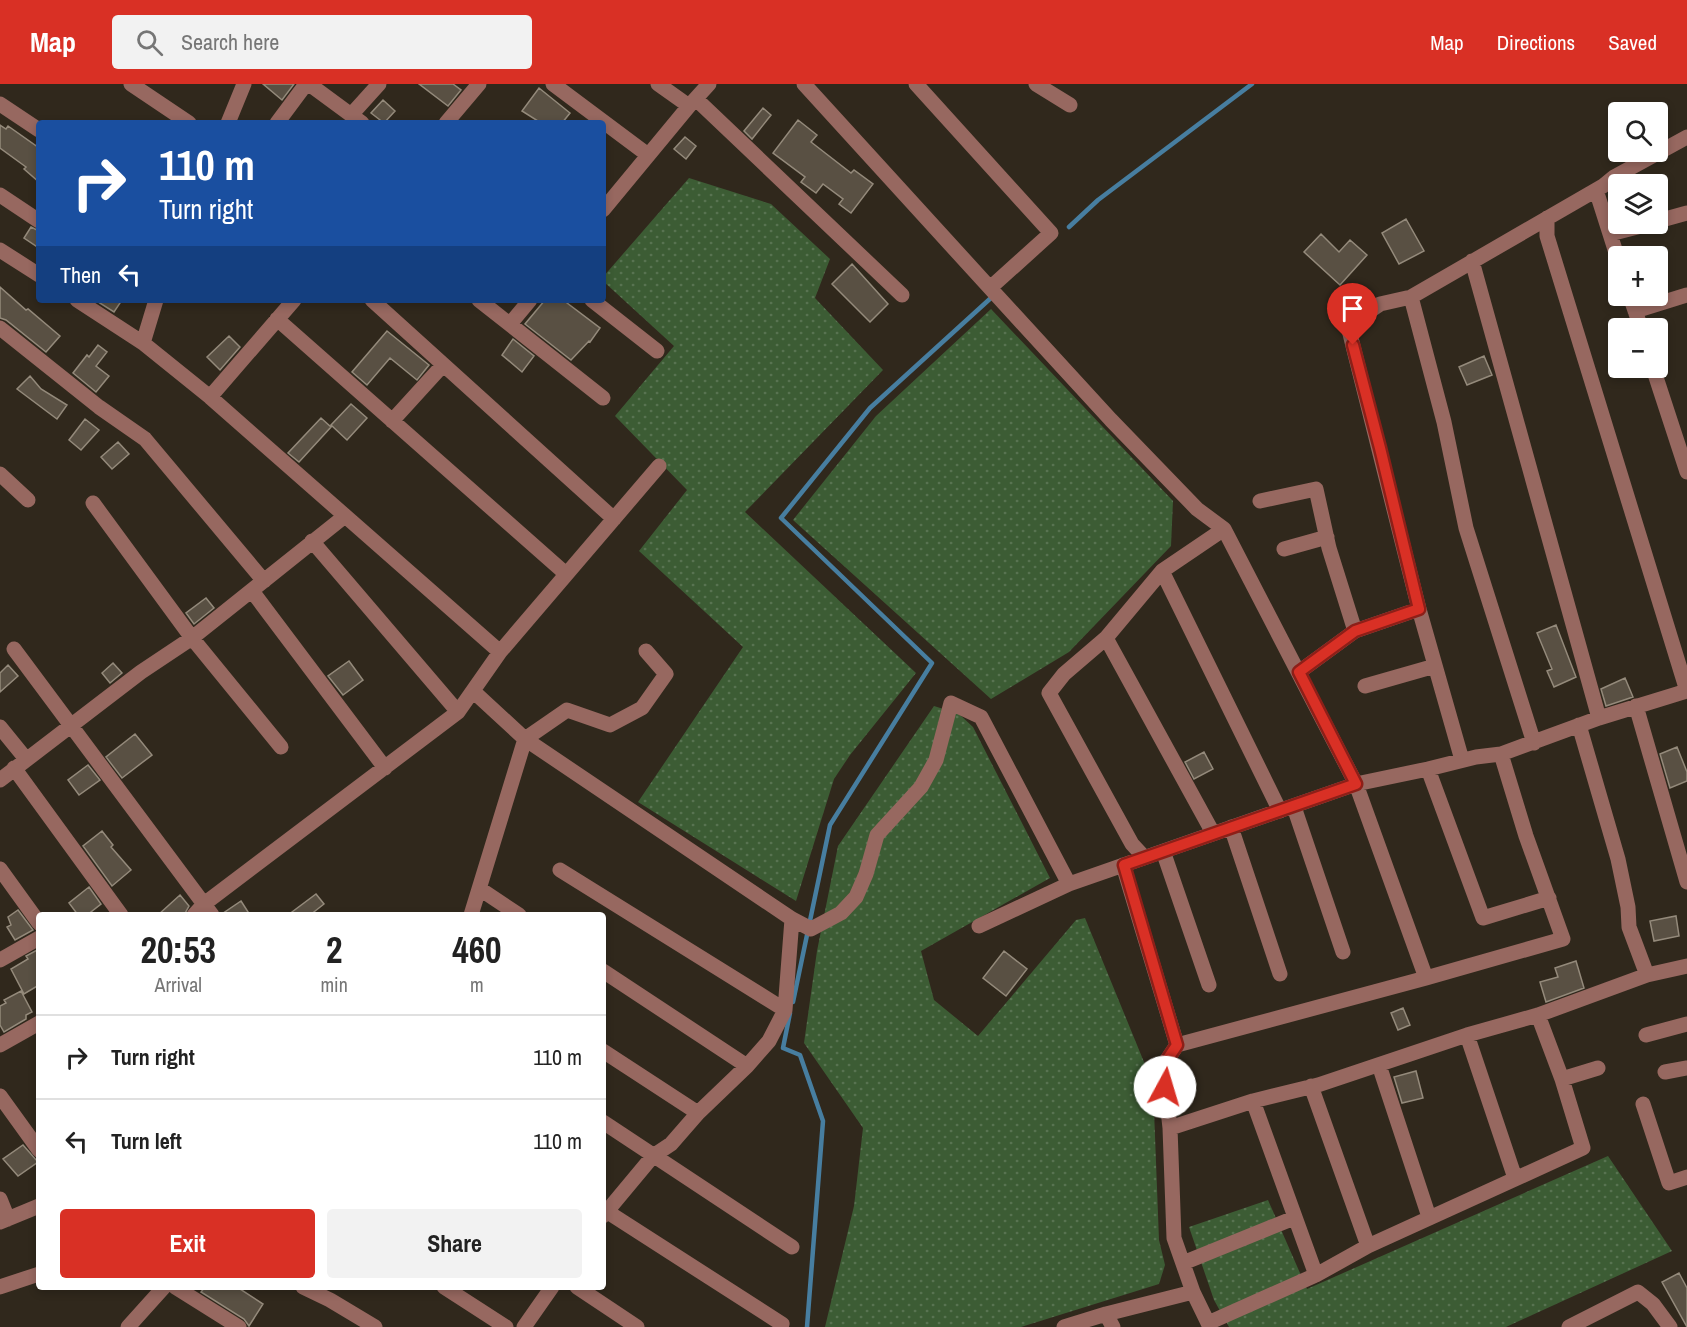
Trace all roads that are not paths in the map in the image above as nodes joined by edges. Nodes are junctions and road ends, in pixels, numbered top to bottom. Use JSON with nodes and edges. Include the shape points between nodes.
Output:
{"nodes":[{"id":1,"x":131,"y":84,"type":"edge"},
{"id":2,"x":244,"y":84,"type":"edge"},
{"id":3,"x":307,"y":84,"type":"edge"},
{"id":4,"x":379,"y":84,"type":"edge"},
{"id":5,"x":479,"y":84,"type":"edge"},
{"id":6,"x":553,"y":84,"type":"edge"},
{"id":7,"x":709,"y":84,"type":"edge"},
{"id":8,"x":804,"y":84,"type":"edge"},
{"id":9,"x":916,"y":84,"type":"edge"},
{"id":10,"x":1036,"y":84,"type":"edge"},
{"id":11,"x":662,"y":85,"type":"edge"},
{"id":12,"x":692,"y":102,"type":"junction"},
{"id":13,"x":0,"y":104,"type":"edge"},
{"id":14,"x":1070,"y":105,"type":"dead end"},
{"id":15,"x":357,"y":119,"type":"edge"},
{"id":16,"x":185,"y":120,"type":"edge"},
{"id":17,"x":229,"y":120,"type":"edge"},
{"id":18,"x":279,"y":120,"type":"edge"},
{"id":19,"x":449,"y":120,"type":"edge"},
{"id":20,"x":601,"y":120,"type":"edge"},
{"id":21,"x":606,"y":124,"type":"edge"},
{"id":22,"x":36,"y":128,"type":"edge"},
{"id":23,"x":1687,"y":137,"type":"edge"},
{"id":24,"x":648,"y":155,"type":"junction"},
{"id":25,"x":1596,"y":190,"type":"junction"},
{"id":26,"x":0,"y":195,"type":"edge"},
{"id":27,"x":606,"y":206,"type":"edge"},
{"id":28,"x":1687,"y":213,"type":"edge"},
{"id":29,"x":1547,"y":218,"type":"junction"},
{"id":30,"x":1668,"y":218,"type":"edge"},
{"id":31,"x":36,"y":219,"type":"edge"},
{"id":32,"x":1608,"y":228,"type":"edge"},
{"id":33,"x":1610,"y":234,"type":"edge"},
{"id":34,"x":1614,"y":246,"type":"edge"},
{"id":35,"x":0,"y":250,"type":"edge"},
{"id":36,"x":1472,"y":261,"type":"junction"},
{"id":37,"x":36,"y":273,"type":"edge"},
{"id":38,"x":990,"y":288,"type":"junction"},
{"id":39,"x":902,"y":295,"type":"dead end"},
{"id":40,"x":1687,"y":295,"type":"edge"},
{"id":41,"x":1411,"y":297,"type":"junction"},
{"id":42,"x":82,"y":303,"type":"edge"},
{"id":43,"x":155,"y":303,"type":"edge"},
{"id":44,"x":291,"y":303,"type":"edge"},
{"id":45,"x":375,"y":303,"type":"edge"},
{"id":46,"x":483,"y":303,"type":"edge"},
{"id":47,"x":528,"y":303,"type":"edge"},
{"id":48,"x":596,"y":303,"type":"edge"},
{"id":49,"x":1633,"y":306,"type":"edge"},
{"id":50,"x":1635,"y":311,"type":"junction"},
{"id":51,"x":1637,"y":318,"type":"edge"},
{"id":52,"x":277,"y":319,"type":"junction"},
{"id":53,"x":510,"y":324,"type":"junction"},
{"id":54,"x":0,"y":328,"type":"edge"},
{"id":55,"x":143,"y":343,"type":"junction"},
{"id":56,"x":657,"y":351,"type":"dead end"},
{"id":57,"x":443,"y":365,"type":"junction"},
{"id":58,"x":1656,"y":378,"type":"edge"},
{"id":59,"x":210,"y":398,"type":"junction"},
{"id":60,"x":603,"y":398,"type":"dead end"},
{"id":61,"x":392,"y":421,"type":"junction"},
{"id":62,"x":659,"y":466,"type":"dead end"},
{"id":63,"x":1687,"y":472,"type":"edge"},
{"id":64,"x":0,"y":474,"type":"edge"},
{"id":65,"x":28,"y":500,"type":"dead end"},
{"id":66,"x":1260,"y":501,"type":"dead end"},
{"id":67,"x":93,"y":503,"type":"dead end"},
{"id":68,"x":345,"y":516,"type":"junction"},
{"id":69,"x":614,"y":519,"type":"junction"},
{"id":70,"x":1224,"y":529,"type":"junction"},
{"id":71,"x":1327,"y":537,"type":"junction"},
{"id":72,"x":312,"y":541,"type":"junction"},
{"id":73,"x":1284,"y":549,"type":"dead end"},
{"id":74,"x":1162,"y":571,"type":"junction"},
{"id":75,"x":566,"y":574,"type":"junction"},
{"id":76,"x":258,"y":586,"type":"junction"},
{"id":77,"x":1419,"y":609,"type":"junction"},
{"id":78,"x":1355,"y":631,"type":"junction"},
{"id":79,"x":192,"y":638,"type":"junction"},
{"id":80,"x":1106,"y":638,"type":"junction"},
{"id":81,"x":14,"y":649,"type":"dead end"},
{"id":82,"x":646,"y":651,"type":"dead end"},
{"id":83,"x":500,"y":652,"type":"junction"},
{"id":84,"x":1434,"y":666,"type":"junction"},
{"id":85,"x":1299,"y":672,"type":"junction"},
{"id":86,"x":1365,"y":686,"type":"dead end"},
{"id":87,"x":473,"y":691,"type":"junction"},
{"id":88,"x":1687,"y":691,"type":"edge"},
{"id":89,"x":1636,"y":706,"type":"junction"},
{"id":90,"x":458,"y":712,"type":"junction"},
{"id":91,"x":1599,"y":718,"type":"junction"},
{"id":92,"x":71,"y":725,"type":"junction"},
{"id":93,"x":1579,"y":725,"type":"junction"},
{"id":94,"x":0,"y":727,"type":"edge"},
{"id":95,"x":525,"y":739,"type":"junction"},
{"id":96,"x":1534,"y":743,"type":"junction"},
{"id":97,"x":281,"y":747,"type":"dead end"},
{"id":98,"x":1501,"y":754,"type":"junction"},
{"id":99,"x":1462,"y":760,"type":"junction"},
{"id":100,"x":20,"y":764,"type":"junction"},
{"id":101,"x":385,"y":768,"type":"junction"},
{"id":102,"x":1428,"y":770,"type":"junction"},
{"id":103,"x":0,"y":780,"type":"edge"},
{"id":104,"x":1356,"y":784,"type":"junction"},
{"id":105,"x":1287,"y":809,"type":"junction"},
{"id":106,"x":1231,"y":827,"type":"junction"},
{"id":107,"x":1213,"y":833,"type":"junction"},
{"id":108,"x":1163,"y":851,"type":"junction"},
{"id":109,"x":1144,"y":857,"type":"junction"},
{"id":110,"x":1124,"y":865,"type":"junction"},
{"id":111,"x":561,"y":870,"type":"dead end"},
{"id":112,"x":2,"y":874,"type":"edge"},
{"id":113,"x":1687,"y":882,"type":"edge"},
{"id":114,"x":1069,"y":884,"type":"junction"},
{"id":115,"x":480,"y":889,"type":"junction"},
{"id":116,"x":1549,"y":898,"type":"junction"},
{"id":117,"x":204,"y":911,"type":"edge"},
{"id":118,"x":119,"y":912,"type":"edge"},
{"id":119,"x":472,"y":912,"type":"edge"},
{"id":120,"x":514,"y":912,"type":"edge"},
{"id":121,"x":36,"y":919,"type":"edge"},
{"id":122,"x":802,"y":924,"type":"junction"},
{"id":123,"x":979,"y":926,"type":"dead end"},
{"id":124,"x":36,"y":940,"type":"edge"},
{"id":125,"x":1344,"y":952,"type":"dead end"},
{"id":126,"x":0,"y":960,"type":"edge"},
{"id":127,"x":1687,"y":966,"type":"edge"},
{"id":128,"x":606,"y":972,"type":"edge"},
{"id":129,"x":1280,"y":974,"type":"dead end"},
{"id":130,"x":1647,"y":975,"type":"junction"},
{"id":131,"x":1426,"y":978,"type":"junction"},
{"id":132,"x":1209,"y":985,"type":"dead end"},
{"id":133,"x":785,"y":1010,"type":"junction"},
{"id":134,"x":1538,"y":1015,"type":"junction"},
{"id":135,"x":1687,"y":1024,"type":"edge"},
{"id":136,"x":36,"y":1026,"type":"edge"},
{"id":137,"x":1467,"y":1035,"type":"junction"},
{"id":138,"x":1646,"y":1035,"type":"dead end"},
{"id":139,"x":0,"y":1045,"type":"edge"},
{"id":140,"x":1177,"y":1045,"type":"junction"},
{"id":141,"x":606,"y":1053,"type":"edge"},
{"id":142,"x":1379,"y":1065,"type":"junction"},
{"id":143,"x":747,"y":1066,"type":"junction"},
{"id":144,"x":1598,"y":1068,"type":"dead end"},
{"id":145,"x":1687,"y":1068,"type":"edge"},
{"id":146,"x":1665,"y":1072,"type":"dead end"},
{"id":147,"x":1562,"y":1079,"type":"junction"},
{"id":148,"x":1311,"y":1086,"type":"junction"},
{"id":149,"x":0,"y":1096,"type":"edge"},
{"id":150,"x":1253,"y":1101,"type":"junction"},
{"id":151,"x":1642,"y":1104,"type":"dead end"},
{"id":152,"x":698,"y":1113,"type":"junction"},
{"id":153,"x":606,"y":1124,"type":"edge"},
{"id":154,"x":1170,"y":1128,"type":"junction"},
{"id":155,"x":36,"y":1146,"type":"edge"},
{"id":156,"x":653,"y":1156,"type":"junction"},
{"id":157,"x":1687,"y":1177,"type":"edge"},
{"id":158,"x":1515,"y":1179,"type":"junction"},
{"id":159,"x":0,"y":1199,"type":"edge"},
{"id":160,"x":36,"y":1207,"type":"edge"},
{"id":161,"x":606,"y":1211,"type":"edge"},
{"id":162,"x":606,"y":1214,"type":"edge"},
{"id":163,"x":1429,"y":1217,"type":"junction"},
{"id":164,"x":1294,"y":1218,"type":"junction"},
{"id":165,"x":4,"y":1221,"type":"edge"},
{"id":166,"x":1368,"y":1246,"type":"junction"},
{"id":167,"x":792,"y":1247,"type":"dead end"},
{"id":168,"x":1183,"y":1263,"type":"junction"},
{"id":169,"x":36,"y":1275,"type":"edge"},
{"id":170,"x":1316,"y":1275,"type":"junction"},
{"id":171,"x":0,"y":1287,"type":"edge"},
{"id":172,"x":161,"y":1290,"type":"edge"},
{"id":173,"x":185,"y":1290,"type":"edge"},
{"id":174,"x":309,"y":1290,"type":"edge"},
{"id":175,"x":449,"y":1290,"type":"edge"},
{"id":176,"x":550,"y":1290,"type":"edge"},
{"id":177,"x":582,"y":1290,"type":"edge"},
{"id":178,"x":1193,"y":1292,"type":"junction"},
{"id":179,"x":1110,"y":1320,"type":"edge"},
{"id":180,"x":1209,"y":1325,"type":"edge"},
{"id":181,"x":128,"y":1327,"type":"edge"},
{"id":182,"x":238,"y":1327,"type":"edge"},
{"id":183,"x":375,"y":1327,"type":"edge"},
{"id":184,"x":506,"y":1327,"type":"edge"},
{"id":185,"x":524,"y":1327,"type":"edge"},
{"id":186,"x":637,"y":1327,"type":"edge"},
{"id":187,"x":781,"y":1327,"type":"edge"},
{"id":188,"x":1064,"y":1327,"type":"edge"},
{"id":189,"x":1569,"y":1327,"type":"edge"},
{"id":190,"x":1670,"y":1327,"type":"edge"}],
"edges":[{"from":1,"to":16,"type":"street"},
{"from":2,"to":17,"type":"street"},
{"from":3,"to":15,"type":"street"},
{"from":3,"to":18,"type":"street"},
{"from":4,"to":15,"type":"street"},
{"from":5,"to":19,"type":"street"},
{"from":6,"to":20,"type":"street"},
{"from":7,"to":12,"type":"street"},
{"from":8,"to":38,"type":"street"},
{"from":9,"to":38,"type":"street","via":[[1051,233]]},
{"from":10,"to":14,"type":"street"},
{"from":11,"to":12,"type":"street"},
{"from":12,"to":24,"type":"street"},
{"from":12,"to":39,"type":"street"},
{"from":13,"to":22,"type":"street"},
{"from":21,"to":24,"type":"street"},
{"from":23,"to":25,"type":"street"},
{"from":24,"to":27,"type":"street"},
{"from":25,"to":29,"type":"street"},
{"from":25,"to":32,"type":"street"},
{"from":26,"to":31,"type":"street"},
{"from":28,"to":30,"type":"street"},
{"from":29,"to":36,"type":"street"},
{"from":29,"to":88,"type":"street","via":[[1547,236]]},
{"from":33,"to":34,"type":"street"},
{"from":35,"to":37,"type":"street"},
{"from":36,"to":41,"type":"street"},
{"from":36,"to":91,"type":"street"},
{"from":38,"to":70,"type":"street","via":[[1197,509]]},
{"from":40,"to":50,"type":"street"},
{"from":41,"to":77,"type":"street","via":[[1380,304],[1348,326]]},
{"from":41,"to":96,"type":"street","via":[[1444,422],[1466,528]]},
{"from":42,"to":55,"type":"street"},
{"from":43,"to":55,"type":"street"},
{"from":44,"to":52,"type":"street"},
{"from":45,"to":57,"type":"street"},
{"from":46,"to":53,"type":"street"},
{"from":47,"to":53,"type":"street"},
{"from":48,"to":56,"type":"street"},
{"from":49,"to":50,"type":"street"},
{"from":50,"to":51,"type":"street"},
{"from":52,"to":59,"type":"street"},
{"from":52,"to":61,"type":"street"},
{"from":53,"to":60,"type":"street"},
{"from":54,"to":76,"type":"street","via":[[145,439]]},
{"from":55,"to":59,"type":"street"},
{"from":57,"to":61,"type":"street"},
{"from":57,"to":69,"type":"street"},
{"from":58,"to":63,"type":"street"},
{"from":59,"to":68,"type":"street"},
{"from":61,"to":75,"type":"street"},
{"from":62,"to":69,"type":"street"},
{"from":64,"to":65,"type":"street"},
{"from":66,"to":71,"type":"street","via":[[1316,489]]},
{"from":67,"to":79,"type":"street"},
{"from":68,"to":72,"type":"street"},
{"from":68,"to":83,"type":"street"},
{"from":69,"to":75,"type":"street"},
{"from":70,"to":74,"type":"street"},
{"from":70,"to":85,"type":"street"},
{"from":71,"to":73,"type":"street"},
{"from":71,"to":78,"type":"street"},
{"from":72,"to":76,"type":"street"},
{"from":72,"to":90,"type":"street"},
{"from":74,"to":80,"type":"street"},
{"from":74,"to":105,"type":"street"},
{"from":75,"to":83,"type":"street"},
{"from":76,"to":79,"type":"street"},
{"from":76,"to":101,"type":"street"},
{"from":77,"to":78,"type":"street"},
{"from":77,"to":84,"type":"street"},
{"from":78,"to":85,"type":"street"},
{"from":79,"to":92,"type":"street"},
{"from":79,"to":97,"type":"street"},
{"from":80,"to":107,"type":"street"},
{"from":80,"to":109,"type":"street","via":[[1064,674],[1049,693],[1132,844]]},
{"from":81,"to":92,"type":"street"},
{"from":82,"to":95,"type":"street","via":[[666,674],[642,708],[610,725],[567,710]]},
{"from":83,"to":87,"type":"street"},
{"from":84,"to":86,"type":"street"},
{"from":84,"to":99,"type":"street"},
{"from":85,"to":104,"type":"street"},
{"from":87,"to":90,"type":"street"},
{"from":87,"to":95,"type":"street"},
{"from":88,"to":89,"type":"street"},
{"from":89,"to":91,"type":"street"},
{"from":89,"to":113,"type":"street"},
{"from":90,"to":101,"type":"street"},
{"from":91,"to":93,"type":"street"},
{"from":92,"to":100,"type":"street"},
{"from":92,"to":117,"type":"street"},
{"from":93,"to":96,"type":"street"},
{"from":93,"to":130,"type":"street","via":[[1618,859],[1629,927]]},
{"from":94,"to":100,"type":"street"},
{"from":95,"to":115,"type":"street"},
{"from":95,"to":122,"type":"street"},
{"from":96,"to":98,"type":"street"},
{"from":98,"to":99,"type":"street"},
{"from":98,"to":116,"type":"street"},
{"from":99,"to":102,"type":"street"},
{"from":100,"to":103,"type":"street"},
{"from":100,"to":118,"type":"street"},
{"from":101,"to":117,"type":"street"},
{"from":102,"to":104,"type":"street"},
{"from":102,"to":116,"type":"street","via":[[1483,918]]},
{"from":104,"to":105,"type":"street"},
{"from":104,"to":131,"type":"street"},
{"from":105,"to":106,"type":"street"},
{"from":105,"to":125,"type":"street"},
{"from":106,"to":107,"type":"street"},
{"from":106,"to":129,"type":"street"},
{"from":107,"to":108,"type":"street"},
{"from":108,"to":109,"type":"street"},
{"from":108,"to":132,"type":"street"},
{"from":109,"to":110,"type":"street"},
{"from":110,"to":114,"type":"street"},
{"from":110,"to":140,"type":"street"},
{"from":111,"to":133,"type":"street"},
{"from":112,"to":121,"type":"street"},
{"from":114,"to":122,"type":"street","via":[[981,717],[951,702],[936,760],[921,787],[877,835],[856,897],[841,913]]},
{"from":114,"to":123,"type":"street"},
{"from":115,"to":119,"type":"street"},
{"from":115,"to":120,"type":"street"},
{"from":116,"to":131,"type":"street","via":[[1563,939]]},
{"from":122,"to":133,"type":"street"},
{"from":124,"to":126,"type":"street"},
{"from":127,"to":130,"type":"street"},
{"from":128,"to":143,"type":"street"},
{"from":130,"to":134,"type":"street"},
{"from":131,"to":140,"type":"street"},
{"from":133,"to":143,"type":"street","via":[[769,1041]]},
{"from":134,"to":137,"type":"street"},
{"from":134,"to":147,"type":"street"},
{"from":135,"to":138,"type":"street"},
{"from":136,"to":139,"type":"street"},
{"from":137,"to":142,"type":"street"},
{"from":137,"to":158,"type":"street"},
{"from":140,"to":154,"type":"street","via":[[1163,1066]]},
{"from":141,"to":152,"type":"street"},
{"from":142,"to":148,"type":"street"},
{"from":142,"to":163,"type":"street"},
{"from":143,"to":152,"type":"street"},
{"from":144,"to":147,"type":"street"},
{"from":145,"to":146,"type":"street"},
{"from":147,"to":158,"type":"street","via":[[1583,1148]]},
{"from":148,"to":150,"type":"street"},
{"from":148,"to":166,"type":"street"},
{"from":149,"to":155,"type":"street"},
{"from":150,"to":154,"type":"street"},
{"from":150,"to":164,"type":"street"},
{"from":151,"to":157,"type":"street","via":[[1669,1183]]},
{"from":152,"to":156,"type":"street","via":[[671,1144]]},
{"from":153,"to":156,"type":"street"},
{"from":154,"to":168,"type":"street","via":[[1174,1238]]},
{"from":156,"to":161,"type":"street"},
{"from":156,"to":167,"type":"street"},
{"from":158,"to":163,"type":"street"},
{"from":159,"to":165,"type":"street"},
{"from":160,"to":165,"type":"street"},
{"from":162,"to":187,"type":"street","via":[[782,1324]]},
{"from":163,"to":166,"type":"street"},
{"from":164,"to":168,"type":"street"},
{"from":164,"to":170,"type":"street"},
{"from":166,"to":170,"type":"street"},
{"from":168,"to":178,"type":"street"},
{"from":169,"to":171,"type":"street"},
{"from":170,"to":180,"type":"street"},
{"from":172,"to":181,"type":"street"},
{"from":173,"to":182,"type":"street"},
{"from":174,"to":183,"type":"street"},
{"from":175,"to":184,"type":"street"},
{"from":176,"to":185,"type":"street"},
{"from":177,"to":186,"type":"street"},
{"from":178,"to":179,"type":"street"},
{"from":178,"to":180,"type":"street"},
{"from":179,"to":188,"type":"street"},
{"from":189,"to":190,"type":"street","via":[[1638,1292]]}]}
